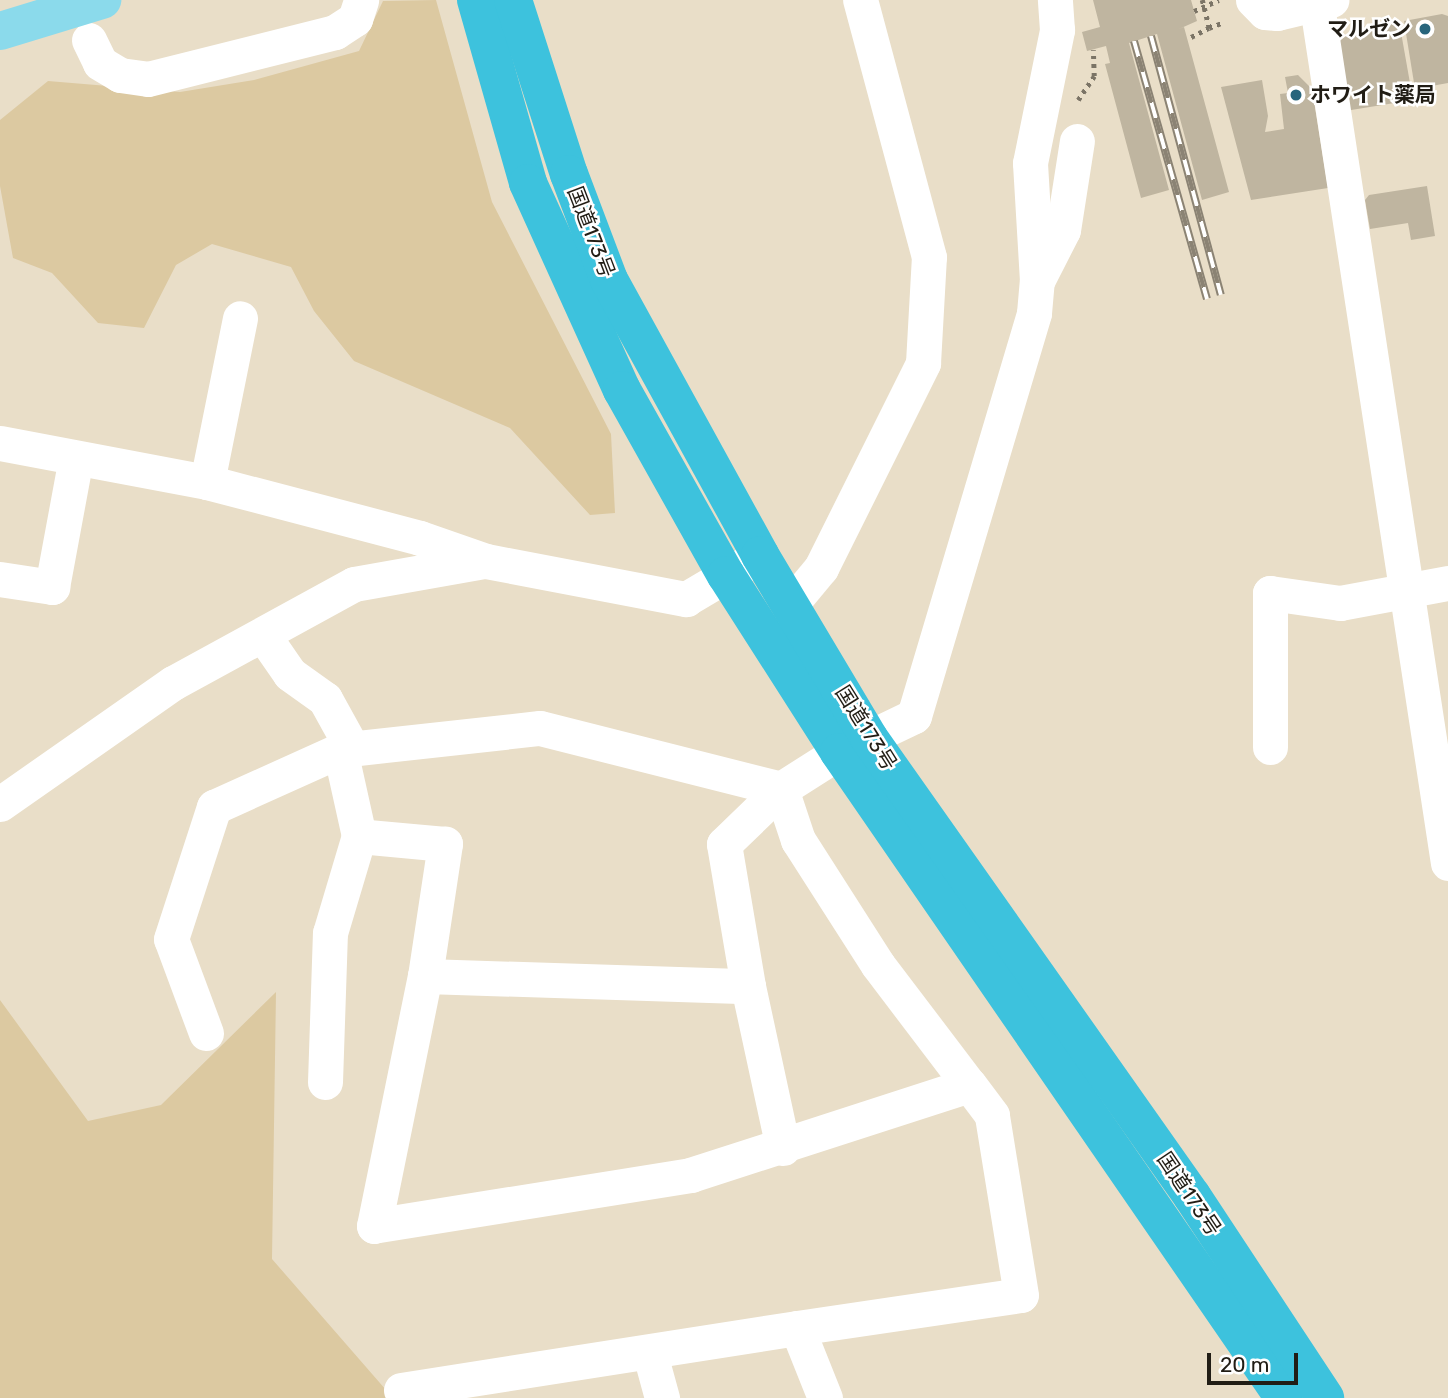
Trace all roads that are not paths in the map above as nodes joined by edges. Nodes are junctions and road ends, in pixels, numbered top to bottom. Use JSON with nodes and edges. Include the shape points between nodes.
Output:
{"nodes":[{"id":1,"x":102,"y":0,"type":"edge"},
{"id":2,"x":360,"y":0,"type":"edge"},
{"id":3,"x":477,"y":0,"type":"edge"},
{"id":4,"x":513,"y":0,"type":"edge"},
{"id":5,"x":860,"y":0,"type":"edge"},
{"id":6,"x":1055,"y":0,"type":"edge"},
{"id":7,"x":1253,"y":0,"type":"edge"},
{"id":8,"x":1313,"y":4,"type":"edge"},
{"id":9,"x":0,"y":32,"type":"edge"},
{"id":10,"x":89,"y":40,"type":"dead end"},
{"id":11,"x":1077,"y":141,"type":"dead end"},
{"id":12,"x":1037,"y":281,"type":"junction"},
{"id":13,"x":240,"y":318,"type":"dead end"},
{"id":14,"x":0,"y":443,"type":"edge"},
{"id":15,"x":76,"y":458,"type":"junction"},
{"id":16,"x":207,"y":482,"type":"junction"},
{"id":17,"x":760,"y":555,"type":"junction"},
{"id":18,"x":486,"y":561,"type":"junction"},
{"id":19,"x":726,"y":575,"type":"junction"},
{"id":20,"x":0,"y":579,"type":"edge"},
{"id":21,"x":1448,"y":583,"type":"edge"},
{"id":22,"x":1405,"y":590,"type":"junction"},
{"id":23,"x":791,"y":604,"type":"junction"},
{"id":24,"x":263,"y":635,"type":"junction"},
{"id":25,"x":854,"y":745,"type":"junction"},
{"id":26,"x":1270,"y":747,"type":"dead end"},
{"id":27,"x":346,"y":749,"type":"junction"},
{"id":28,"x":781,"y":789,"type":"junction"},
{"id":29,"x":0,"y":804,"type":"edge"},
{"id":30,"x":359,"y":836,"type":"junction"},
{"id":31,"x":1448,"y":863,"type":"edge"},
{"id":32,"x":425,"y":976,"type":"junction"},
{"id":33,"x":748,"y":986,"type":"junction"},
{"id":34,"x":206,"y":1033,"type":"dead end"},
{"id":35,"x":325,"y":1082,"type":"dead end"},
{"id":36,"x":969,"y":1085,"type":"junction"},
{"id":37,"x":783,"y":1148,"type":"junction"},
{"id":38,"x":797,"y":1328,"type":"junction"},
{"id":39,"x":650,"y":1354,"type":"junction"},
{"id":40,"x":401,"y":1390,"type":"dead end"},
{"id":41,"x":662,"y":1398,"type":"edge"},
{"id":42,"x":825,"y":1398,"type":"edge"},
{"id":43,"x":1284,"y":1398,"type":"edge"},
{"id":44,"x":1325,"y":1398,"type":"edge"}],
"edges":[{"from":1,"to":9,"type":"main road"},
{"from":2,"to":10,"type":"street","via":[[355,19],[335,32],[148,79],[120,75],[100,63]]},
{"from":3,"to":19,"type":"highway","name":"国道173号","via":[[528,183],[622,390]]},
{"from":4,"to":17,"type":"highway","name":"国道173号","via":[[569,174],[609,279]]},
{"from":5,"to":23,"type":"street","via":[[929,257],[923,363],[821,568]]},
{"from":6,"to":12,"type":"street","via":[[1057,30],[1030,163]]},
{"from":7,"to":8,"type":"street","via":[[1265,12]]},
{"from":8,"to":22,"type":"street"},
{"from":11,"to":12,"type":"street","via":[[1063,230]]},
{"from":12,"to":25,"type":"street","via":[[1030,326],[914,716]]},
{"from":13,"to":16,"type":"street"},
{"from":14,"to":15,"type":"street"},
{"from":15,"to":16,"type":"street"},
{"from":15,"to":20,"type":"street","via":[[52,587]]},
{"from":16,"to":18,"type":"street","via":[[420,538]]},
{"from":17,"to":19,"type":"street"},
{"from":17,"to":23,"type":"highway","name":"国道173号"},
{"from":18,"to":19,"type":"street","via":[[686,599]]},
{"from":18,"to":24,"type":"street","via":[[354,584]]},
{"from":19,"to":25,"type":"highway","name":"国道173号"},
{"from":21,"to":22,"type":"street"},
{"from":22,"to":26,"type":"street","via":[[1340,603],[1270,593]]},
{"from":22,"to":31,"type":"street"},
{"from":23,"to":25,"type":"highway","name":"国道173号"},
{"from":24,"to":27,"type":"street","via":[[290,674],[325,699]]},
{"from":24,"to":29,"type":"street","via":[[173,683]]},
{"from":25,"to":28,"type":"street"},
{"from":25,"to":43,"type":"highway","name":"国道173号"},
{"from":25,"to":44,"type":"highway","name":"国道173号","via":[[1192,1196]]},
{"from":27,"to":28,"type":"street","via":[[540,728]]},
{"from":27,"to":30,"type":"street"},
{"from":27,"to":34,"type":"street","via":[[214,807],[171,939]]},
{"from":28,"to":33,"type":"street","via":[[724,844]]},
{"from":28,"to":36,"type":"street","via":[[797,840],[878,965]]},
{"from":30,"to":32,"type":"street","via":[[445,844]]},
{"from":30,"to":35,"type":"street","via":[[330,933]]},
{"from":32,"to":33,"type":"street"},
{"from":32,"to":37,"type":"street","via":[[374,1226],[691,1175]]},
{"from":33,"to":37,"type":"street"},
{"from":36,"to":37,"type":"street"},
{"from":36,"to":38,"type":"street","via":[[992,1115],[1021,1295]]},
{"from":38,"to":39,"type":"street"},
{"from":38,"to":42,"type":"street"},
{"from":39,"to":40,"type":"street"},
{"from":39,"to":41,"type":"street"}]}
